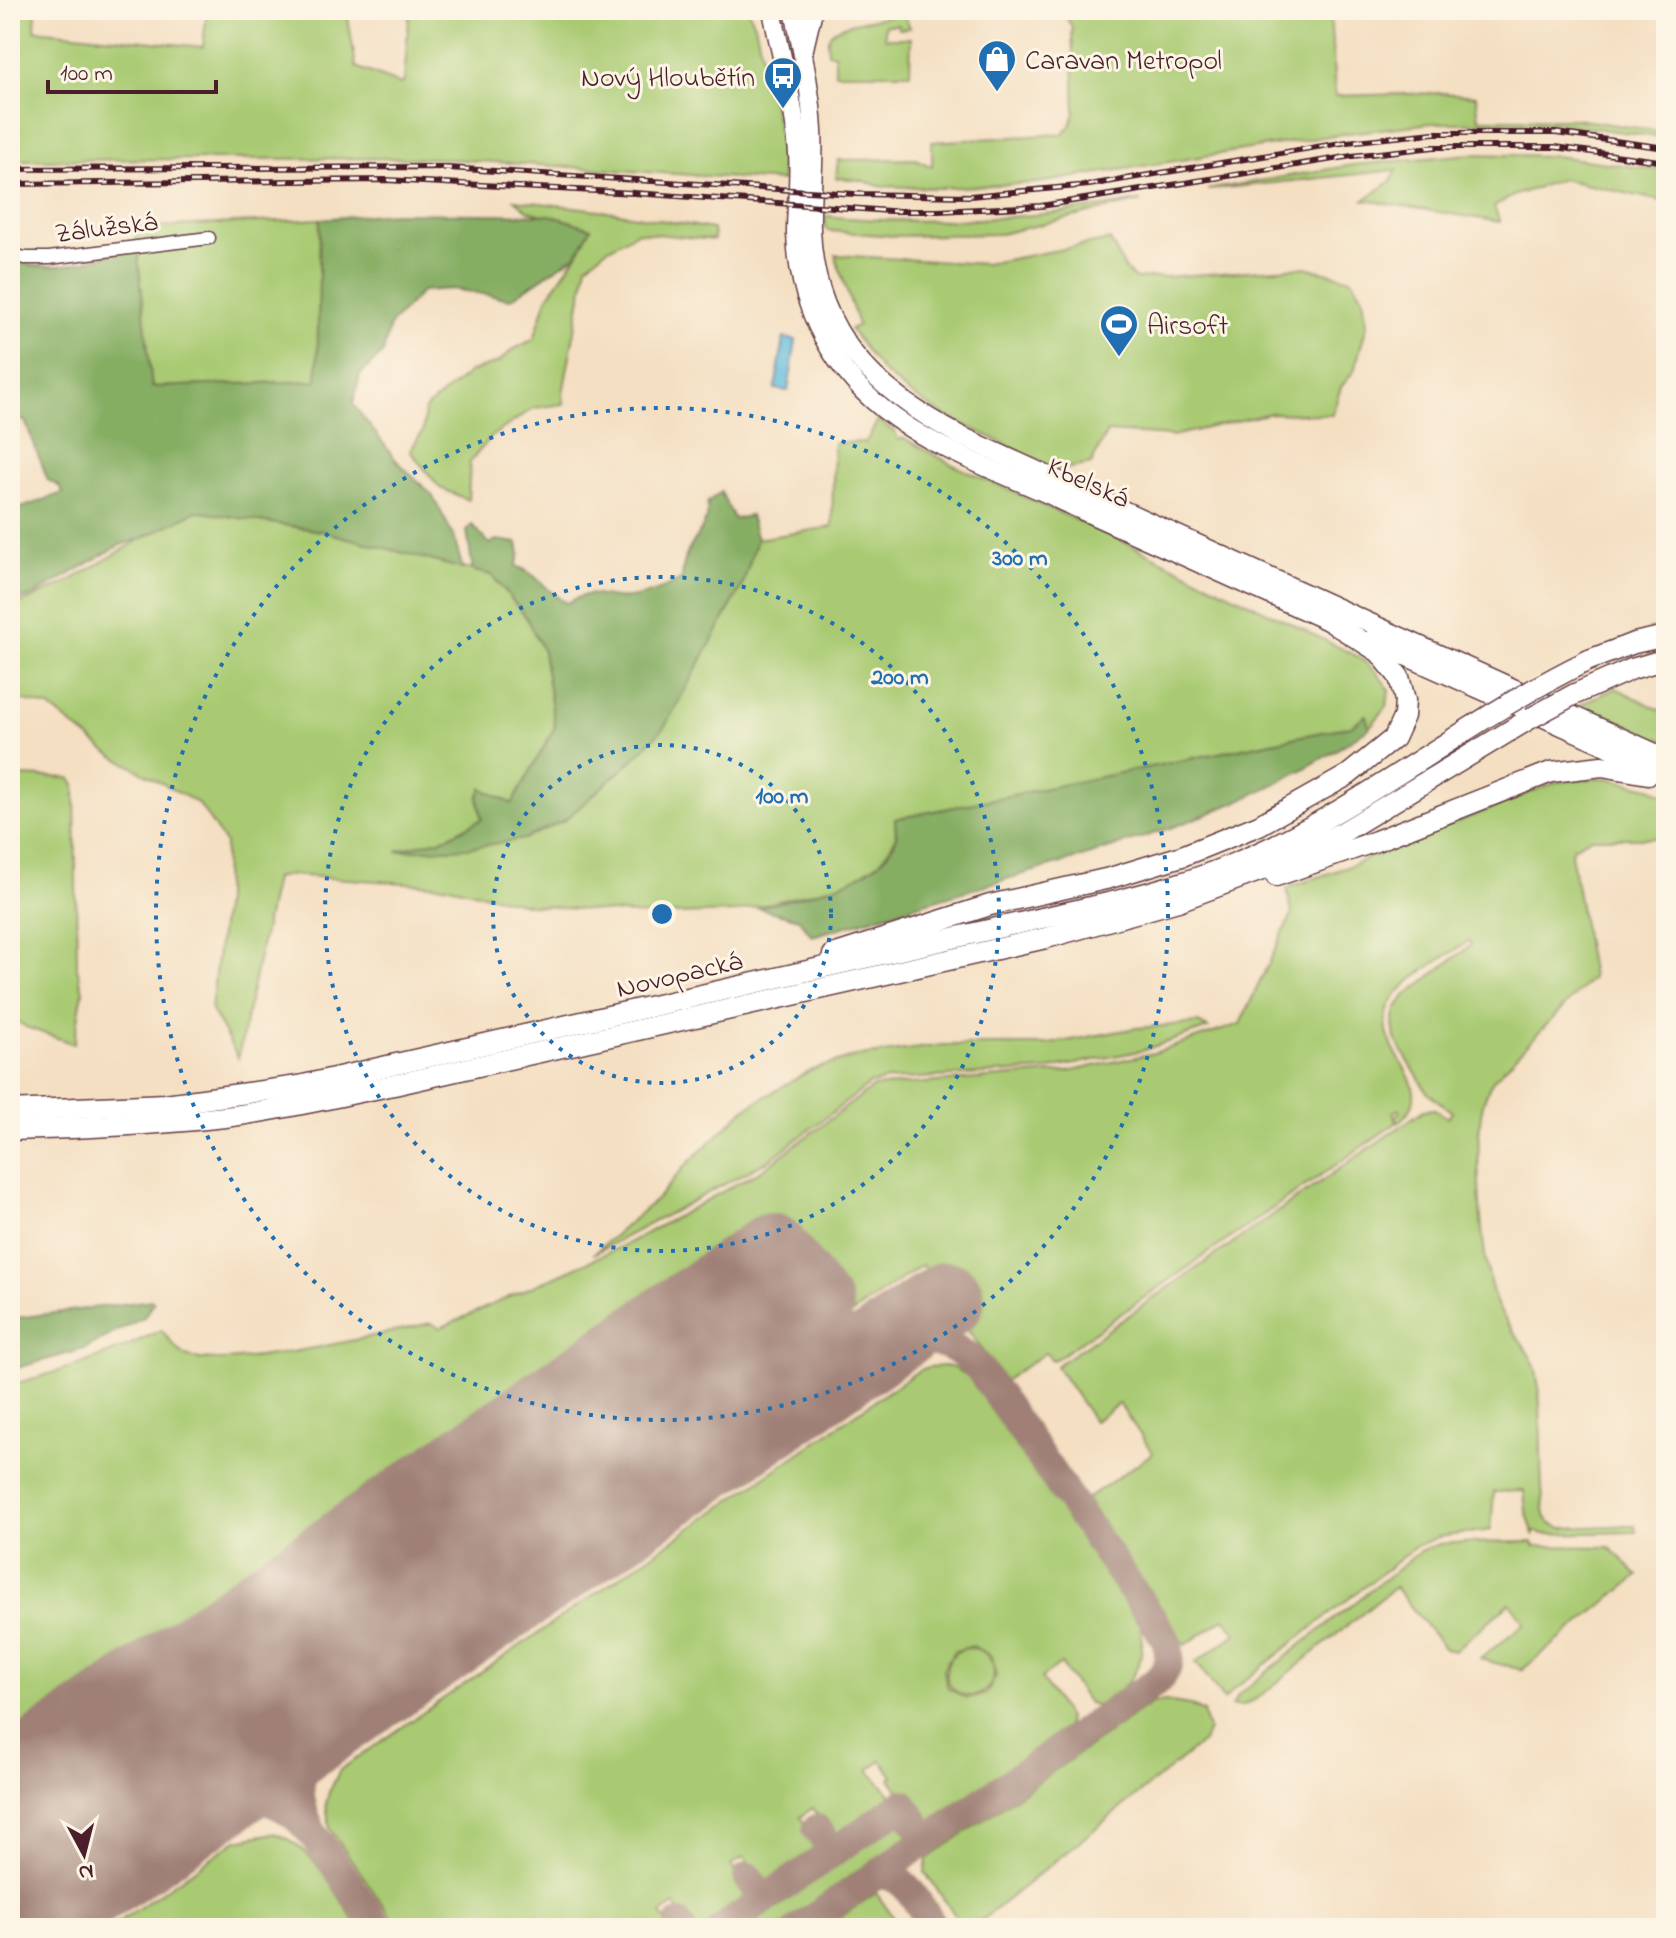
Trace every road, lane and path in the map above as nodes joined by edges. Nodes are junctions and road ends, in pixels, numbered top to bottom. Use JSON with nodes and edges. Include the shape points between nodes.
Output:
{"nodes":[{"id":1,"x":794,"y":10,"type":"edge"},
{"id":2,"x":814,"y":10,"type":"edge"},
{"id":3,"x":770,"y":15,"type":"edge"},
{"id":4,"x":803,"y":58,"type":"junction"},
{"id":5,"x":209,"y":238,"type":"dead end"},
{"id":6,"x":10,"y":254,"type":"edge"},
{"id":7,"x":1059,"y":499,"type":"joint"},
{"id":8,"x":1328,"y":620,"type":"junction"},
{"id":9,"x":1666,"y":636,"type":"edge"},
{"id":10,"x":1666,"y":659,"type":"edge"},
{"id":11,"x":1666,"y":757,"type":"edge"},
{"id":12,"x":1666,"y":777,"type":"edge"},
{"id":13,"x":1149,"y":910,"type":"junction"},
{"id":14,"x":707,"y":995,"type":"junction"},
{"id":15,"x":10,"y":1111,"type":"edge"},
{"id":16,"x":10,"y":1130,"type":"edge"}],
"edges":[{"from":1,"to":4,"type":"main road","name":"Kbelská"},
{"from":2,"to":4,"type":"main road"},
{"from":3,"to":7,"type":"main road","name":"Kbelská","via":[[797,140],[801,280],[811,315],[832,355],[860,389],[897,419]]},
{"from":4,"to":11,"type":"main road","name":"Kbelská","via":[[814,134],[811,231],[818,277],[848,346],[895,397],[984,447]]},
{"from":5,"to":6,"type":"street","name":"Zálužská","via":[[49,258]]},
{"from":7,"to":8,"type":"highway","name":"Kbelská"},
{"from":8,"to":12,"type":"highway","name":"Kbelská","via":[[1598,741]]},
{"from":8,"to":14,"type":"highway","via":[[1386,660],[1402,684],[1405,708],[1389,744],[1319,793],[1246,830],[1151,867],[975,909]]},
{"from":9,"to":14,"type":"highway","name":"Novopacká","bridge":true,"via":[[1612,651],[1551,678],[1340,810],[1201,877],[1061,915]]},
{"from":10,"to":13,"type":"highway","bridge":true,"via":[[1573,695],[1343,832],[1278,863]]},
{"from":12,"to":13,"type":"highway","via":[[1602,766],[1551,772],[1237,890]]},
{"from":13,"to":16,"type":"highway","name":"Novopacká","via":[[1046,938],[300,1104],[164,1123]]},
{"from":14,"to":15,"type":"highway","name":"Novopacká","via":[[299,1086],[165,1104]]}]}
